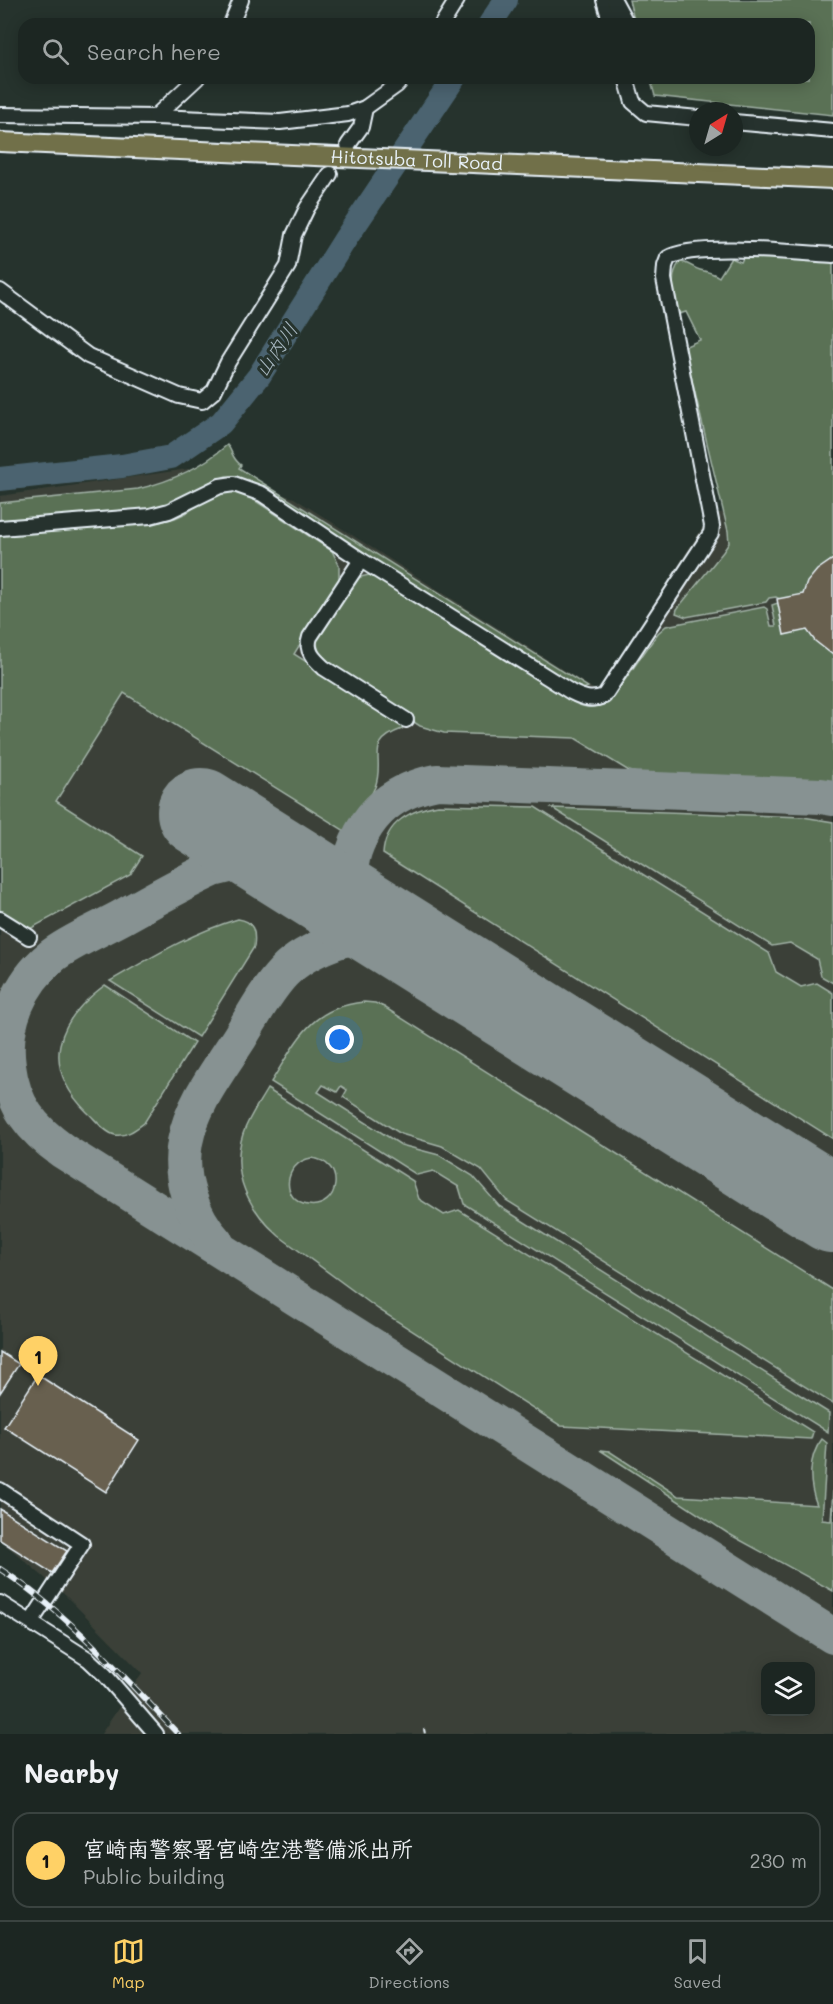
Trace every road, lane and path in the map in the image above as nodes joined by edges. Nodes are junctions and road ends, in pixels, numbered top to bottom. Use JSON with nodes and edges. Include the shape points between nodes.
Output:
{"nodes":[{"id":1,"x":241,"y":0,"type":"edge"},
{"id":2,"x":457,"y":0,"type":"edge"},
{"id":3,"x":607,"y":1,"type":"edge"},
{"id":4,"x":234,"y":18,"type":"edge"},
{"id":5,"x":446,"y":18,"type":"edge"},
{"id":6,"x":610,"y":18,"type":"edge"},
{"id":7,"x":622,"y":18,"type":"edge"},
{"id":8,"x":191,"y":84,"type":"edge"},
{"id":9,"x":398,"y":84,"type":"edge"},
{"id":10,"x":628,"y":84,"type":"edge"},
{"id":11,"x":365,"y":108,"type":"junction"},
{"id":12,"x":0,"y":115,"type":"edge"},
{"id":13,"x":155,"y":117,"type":"junction"},
{"id":14,"x":689,"y":117,"type":"edge"},
{"id":15,"x":743,"y":123,"type":"edge"},
{"id":16,"x":833,"y":131,"type":"edge"},
{"id":17,"x":0,"y":142,"type":"edge"},
{"id":18,"x":354,"y":151,"type":"junction"},
{"id":19,"x":330,"y":174,"type":"dead end"},
{"id":20,"x":833,"y":180,"type":"edge"},
{"id":21,"x":833,"y":255,"type":"edge"},
{"id":22,"x":0,"y":291,"type":"edge"},
{"id":23,"x":0,"y":528,"type":"edge"},
{"id":24,"x":361,"y":560,"type":"junction"},
{"id":25,"x":406,"y":720,"type":"dead end"},
{"id":26,"x":0,"y":919,"type":"edge"},
{"id":27,"x":29,"y":937,"type":"dead end"},
{"id":28,"x":0,"y":1490,"type":"edge"},
{"id":29,"x":0,"y":1603,"type":"edge"},
{"id":30,"x":32,"y":1622,"type":"junction"},
{"id":31,"x":424,"y":1729,"type":"dead end"},
{"id":32,"x":156,"y":1734,"type":"edge"},
{"id":33,"x":425,"y":1734,"type":"edge"}],
"edges":[{"from":1,"to":4,"type":"street"},
{"from":2,"to":5,"type":"street"},
{"from":3,"to":6,"type":"street"},
{"from":3,"to":7,"type":"street"},
{"from":8,"to":13,"type":"street"},
{"from":9,"to":11,"type":"street"},
{"from":10,"to":14,"type":"street","via":[[633,102],[646,113]]},
{"from":11,"to":13,"type":"street","via":[[348,114],[280,122]]},
{"from":11,"to":18,"type":"street"},
{"from":12,"to":13,"type":"street"},
{"from":15,"to":16,"type":"street"},
{"from":17,"to":18,"type":"main road","name":"Hitotsuba Toll Road"},
{"from":18,"to":20,"type":"main road","name":"Hitotsuba Toll Road","via":[[443,162]]},
{"from":19,"to":22,"type":"street","via":[[294,235],[288,266],[214,391],[202,401],[179,396],[88,356]]},
{"from":21,"to":24,"type":"street","via":[[727,250],[684,252],[668,258],[664,279],[711,533],[604,696],[595,699],[572,692]]},
{"from":23,"to":24,"type":"street","via":[[150,516],[170,511],[220,486],[234,484],[262,494]]},
{"from":24,"to":25,"type":"street","via":[[310,637],[310,652],[324,668]]},
{"from":26,"to":27,"type":"street"},
{"from":28,"to":30,"type":"street","via":[[82,1544]]},
{"from":29,"to":30,"type":"street"},
{"from":30,"to":32,"type":"street","via":[[88,1659]]},
{"from":31,"to":33,"type":"path"}]}
